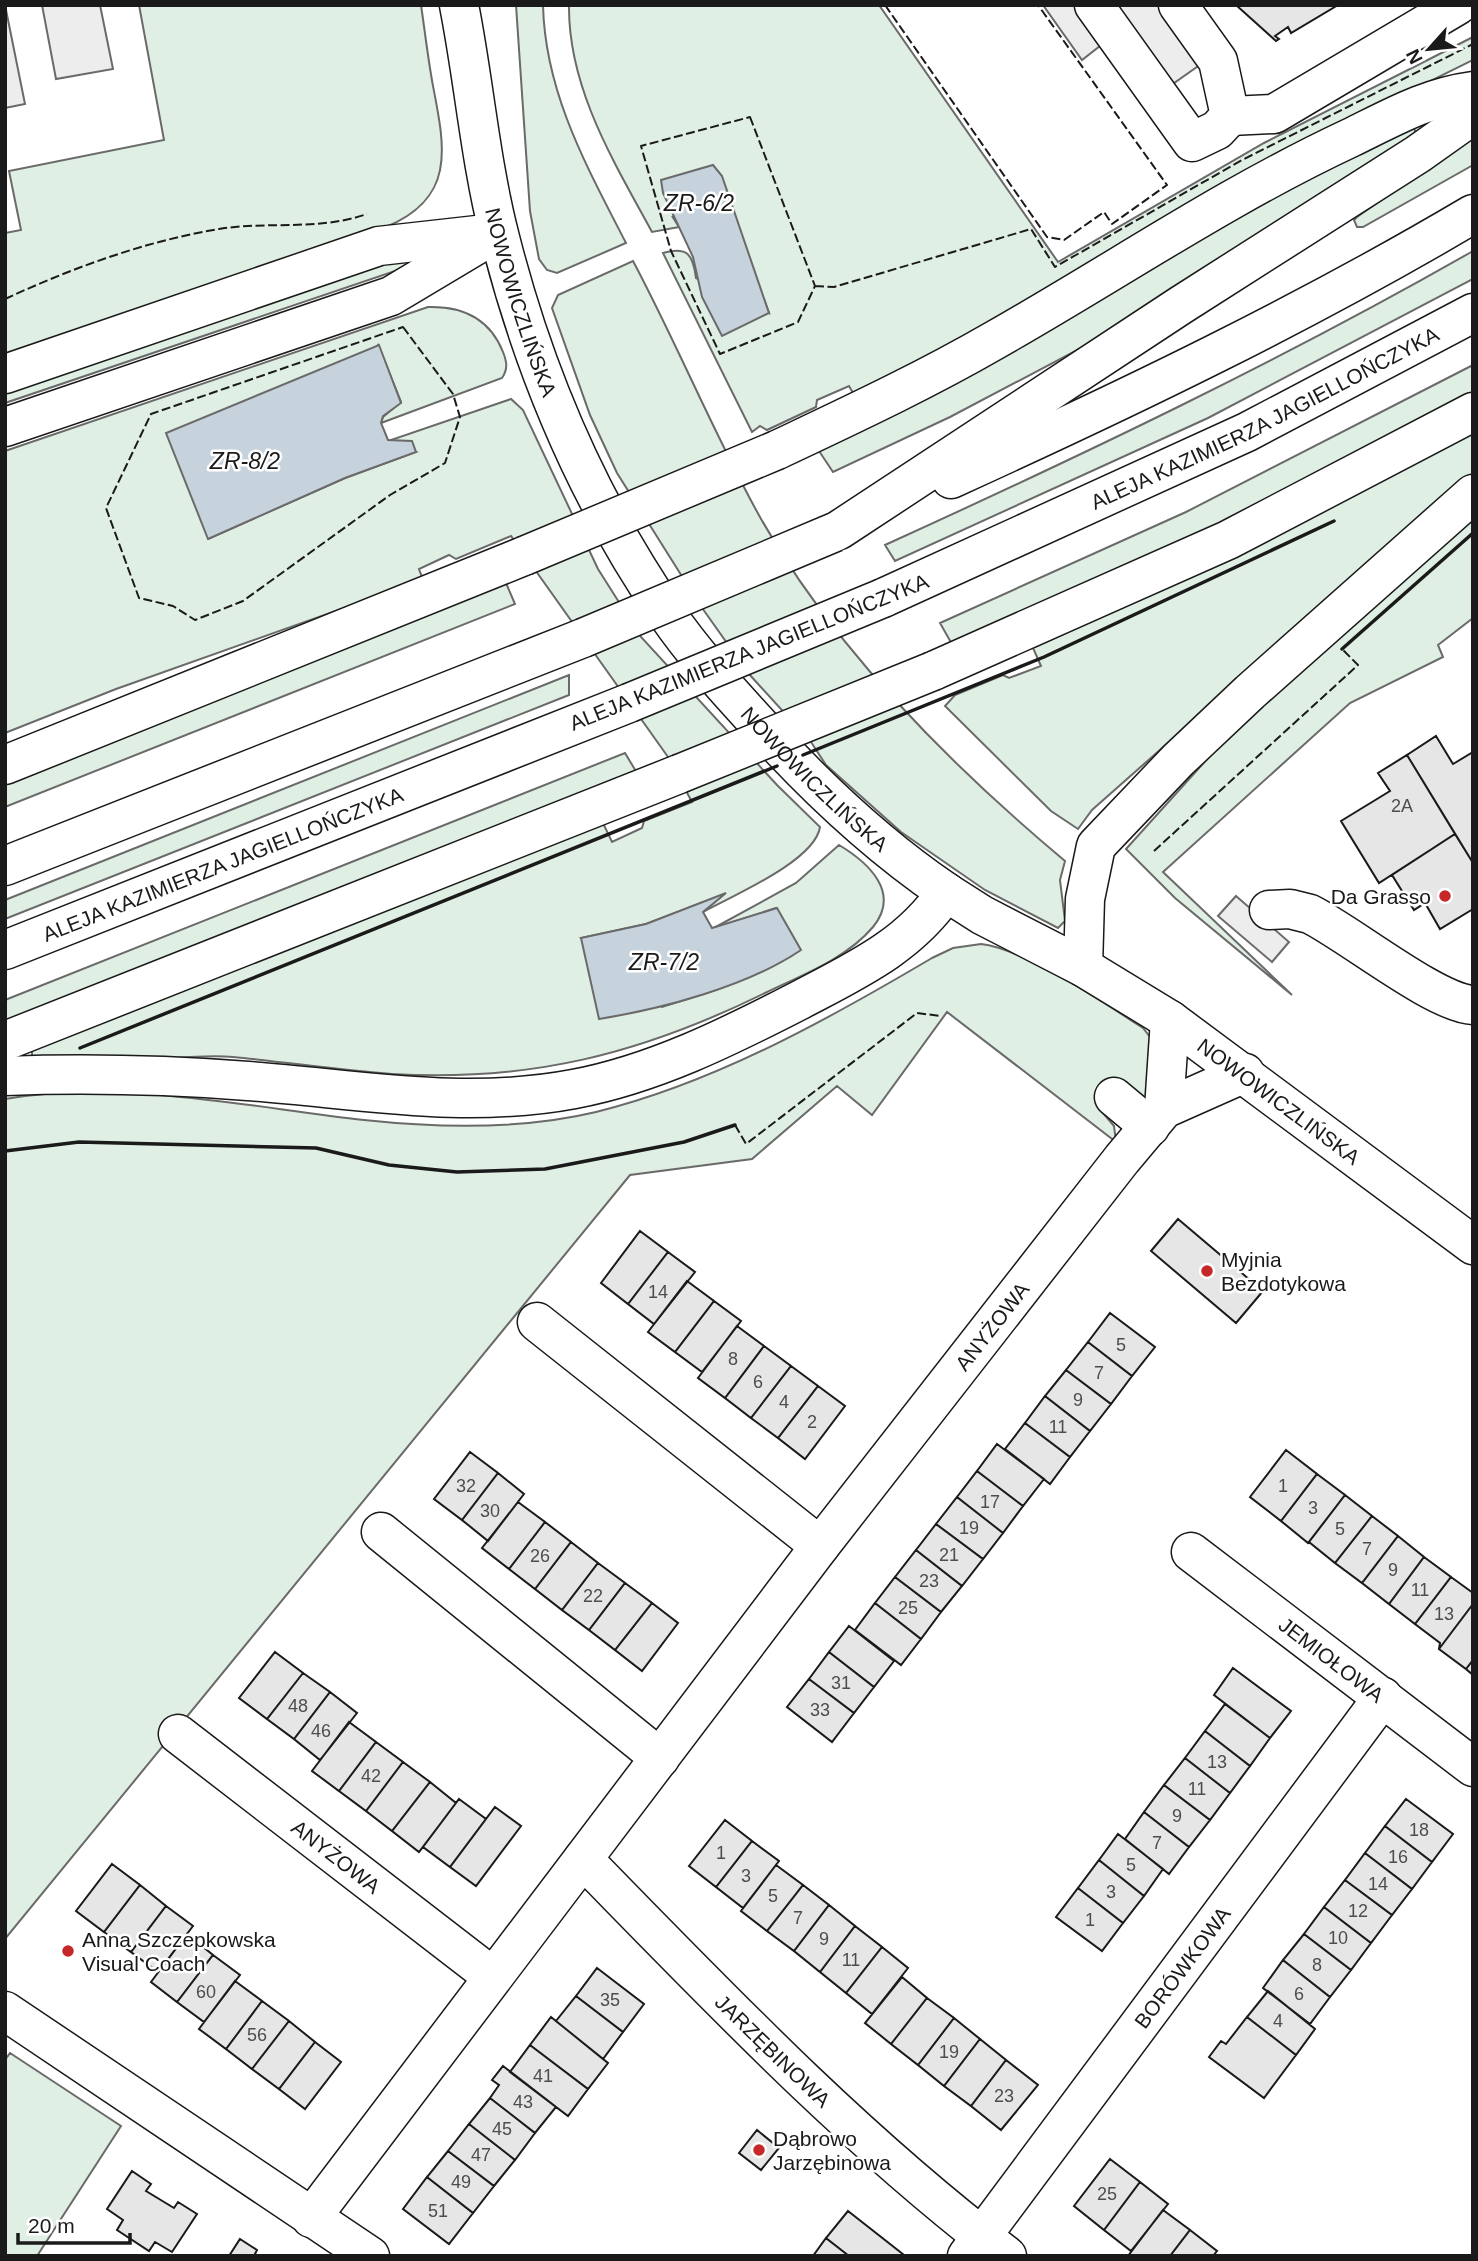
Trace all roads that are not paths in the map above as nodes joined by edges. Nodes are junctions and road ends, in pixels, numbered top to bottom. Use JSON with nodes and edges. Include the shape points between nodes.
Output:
{"nodes":[{"id":1,"x":459,"y":5,"type":"edge"},
{"id":2,"x":481,"y":5,"type":"edge"},
{"id":3,"x":1094,"y":5,"type":"edge"},
{"id":4,"x":1178,"y":5,"type":"edge"},
{"id":5,"x":1458,"y":5,"type":"edge"},
{"id":6,"x":471,"y":66,"type":"junction"},
{"id":7,"x":1473,"y":90,"type":"edge"},
{"id":8,"x":1473,"y":115,"type":"edge"},
{"id":9,"x":1230,"y":116,"type":"junction"},
{"id":10,"x":1473,"y":214,"type":"edge"},
{"id":11,"x":498,"y":232,"type":"junction"},
{"id":12,"x":1473,"y":313,"type":"edge"},
{"id":13,"x":5,"y":374,"type":"edge"},
{"id":14,"x":1473,"y":412,"type":"edge"},
{"id":15,"x":5,"y":427,"type":"edge"},
{"id":16,"x":1473,"y":494,"type":"edge"},
{"id":17,"x":837,"y":531,"type":"junction"},
{"id":18,"x":5,"y":765,"type":"edge"},
{"id":19,"x":5,"y":866,"type":"edge"},
{"id":20,"x":946,"y":892,"type":"junction"},
{"id":21,"x":1269,"y":910,"type":"dead end"},
{"id":22,"x":5,"y":950,"type":"edge"},
{"id":23,"x":1083,"y":967,"type":"junction"},
{"id":24,"x":1473,"y":1005,"type":"edge"},
{"id":25,"x":1170,"y":1020,"type":"junction"},
{"id":26,"x":5,"y":1041,"type":"edge"},
{"id":27,"x":1245,"y":1073,"type":"junction"},
{"id":28,"x":5,"y":1076,"type":"edge"},
{"id":29,"x":1114,"y":1097,"type":"dead end"},
{"id":30,"x":1157,"y":1118,"type":"junction"},
{"id":31,"x":1473,"y":1245,"type":"edge"},
{"id":32,"x":537,"y":1322,"type":"dead end"},
{"id":33,"x":381,"y":1532,"type":"dead end"},
{"id":34,"x":820,"y":1546,"type":"junction"},
{"id":35,"x":1191,"y":1552,"type":"dead end"},
{"id":36,"x":1383,"y":1697,"type":"junction"},
{"id":37,"x":178,"y":1734,"type":"dead end"},
{"id":38,"x":660,"y":1758,"type":"junction"},
{"id":39,"x":1473,"y":1767,"type":"edge"},
{"id":40,"x":583,"y":1859,"type":"junction"},
{"id":41,"x":493,"y":1977,"type":"junction"},
{"id":42,"x":5,"y":2011,"type":"edge"},
{"id":43,"x":310,"y":2218,"type":"junction"},
{"id":44,"x":985,"y":2249,"type":"edge"},
{"id":45,"x":370,"y":2256,"type":"edge"}],
"edges":[{"from":1,"to":6,"type":"main road","name":"NOWOWICZLIŃSKA"},
{"from":2,"to":6,"type":"main road","name":"NOWOWICZLIŃSKA"},
{"from":3,"to":9,"type":"main road","via":[[1192,142],[1217,130]]},
{"from":4,"to":9,"type":"main road","via":[[1219,61]]},
{"from":5,"to":9,"type":"main road","via":[[1274,114]]},
{"from":6,"to":11,"type":"main road","name":"NOWOWICZLIŃSKA"},
{"from":7,"to":18,"type":"main road","bridge":true,"via":[[1439,95],[1312,156],[1211,209],[984,346],[777,450]]},
{"from":8,"to":17,"type":"main road"},
{"from":10,"to":17,"type":"main road","via":[[1210,359]]},
{"from":11,"to":13,"type":"main road","via":[[379,246]]},
{"from":11,"to":15,"type":"main road","via":[[391,296]]},
{"from":11,"to":20,"type":"main road","name":"NOWOWICZLIŃSKA","via":[[533,348],[561,420],[594,492],[668,615],[796,766],[871,837]]},
{"from":12,"to":22,"type":"main road","name":"ALEJA KAZIMIERZA JAGIELLOŃCZYKA","bridge":true,"via":[[1224,444],[883,598]]},
{"from":14,"to":26,"type":"main road","bridge":true,"via":[[1228,540],[933,671]]},
{"from":16,"to":23,"type":"main road","via":[[1250,692],[1096,846],[1085,900]]},
{"from":17,"to":19,"type":"main road","bridge":true,"via":[[583,638]]},
{"from":20,"to":23,"type":"main road","name":"NOWOWICZLIŃSKA"},
{"from":20,"to":28,"type":"main road","via":[[912,933],[860,968],[704,1047],[574,1089],[420,1099],[247,1081]]},
{"from":21,"to":24,"type":"main road","via":[[1310,914],[1434,990]]},
{"from":23,"to":25,"type":"main road","name":"NOWOWICZLIŃSKA"},
{"from":25,"to":27,"type":"main road","name":"NOWOWICZLIŃSKA"},
{"from":25,"to":30,"type":"main road"},
{"from":27,"to":30,"type":"main road"},
{"from":27,"to":31,"type":"main road","name":"NOWOWICZLIŃSKA"},
{"from":29,"to":30,"type":"main road"},
{"from":30,"to":34,"type":"main road","name":"ANYŻOWA"},
{"from":32,"to":34,"type":"main road"},
{"from":33,"to":38,"type":"main road"},
{"from":34,"to":38,"type":"main road","name":"ANYŻOWA"},
{"from":35,"to":36,"type":"main road","name":"JEMIOŁOWA"},
{"from":36,"to":39,"type":"main road","name":"JEMIOŁOWA"},
{"from":36,"to":44,"type":"main road","name":"BORÓWKOWA"},
{"from":37,"to":41,"type":"main road","name":"ANYŻOWA"},
{"from":38,"to":40,"type":"main road","name":"ANYŻOWA"},
{"from":40,"to":41,"type":"main road","name":"ANYŻOWA"},
{"from":40,"to":44,"type":"main road","name":"JARZĘBINOWA","via":[[781,2061]]},
{"from":41,"to":43,"type":"main road","name":"ANYŻOWA"},
{"from":42,"to":43,"type":"main road"},
{"from":43,"to":45,"type":"main road"}]}
